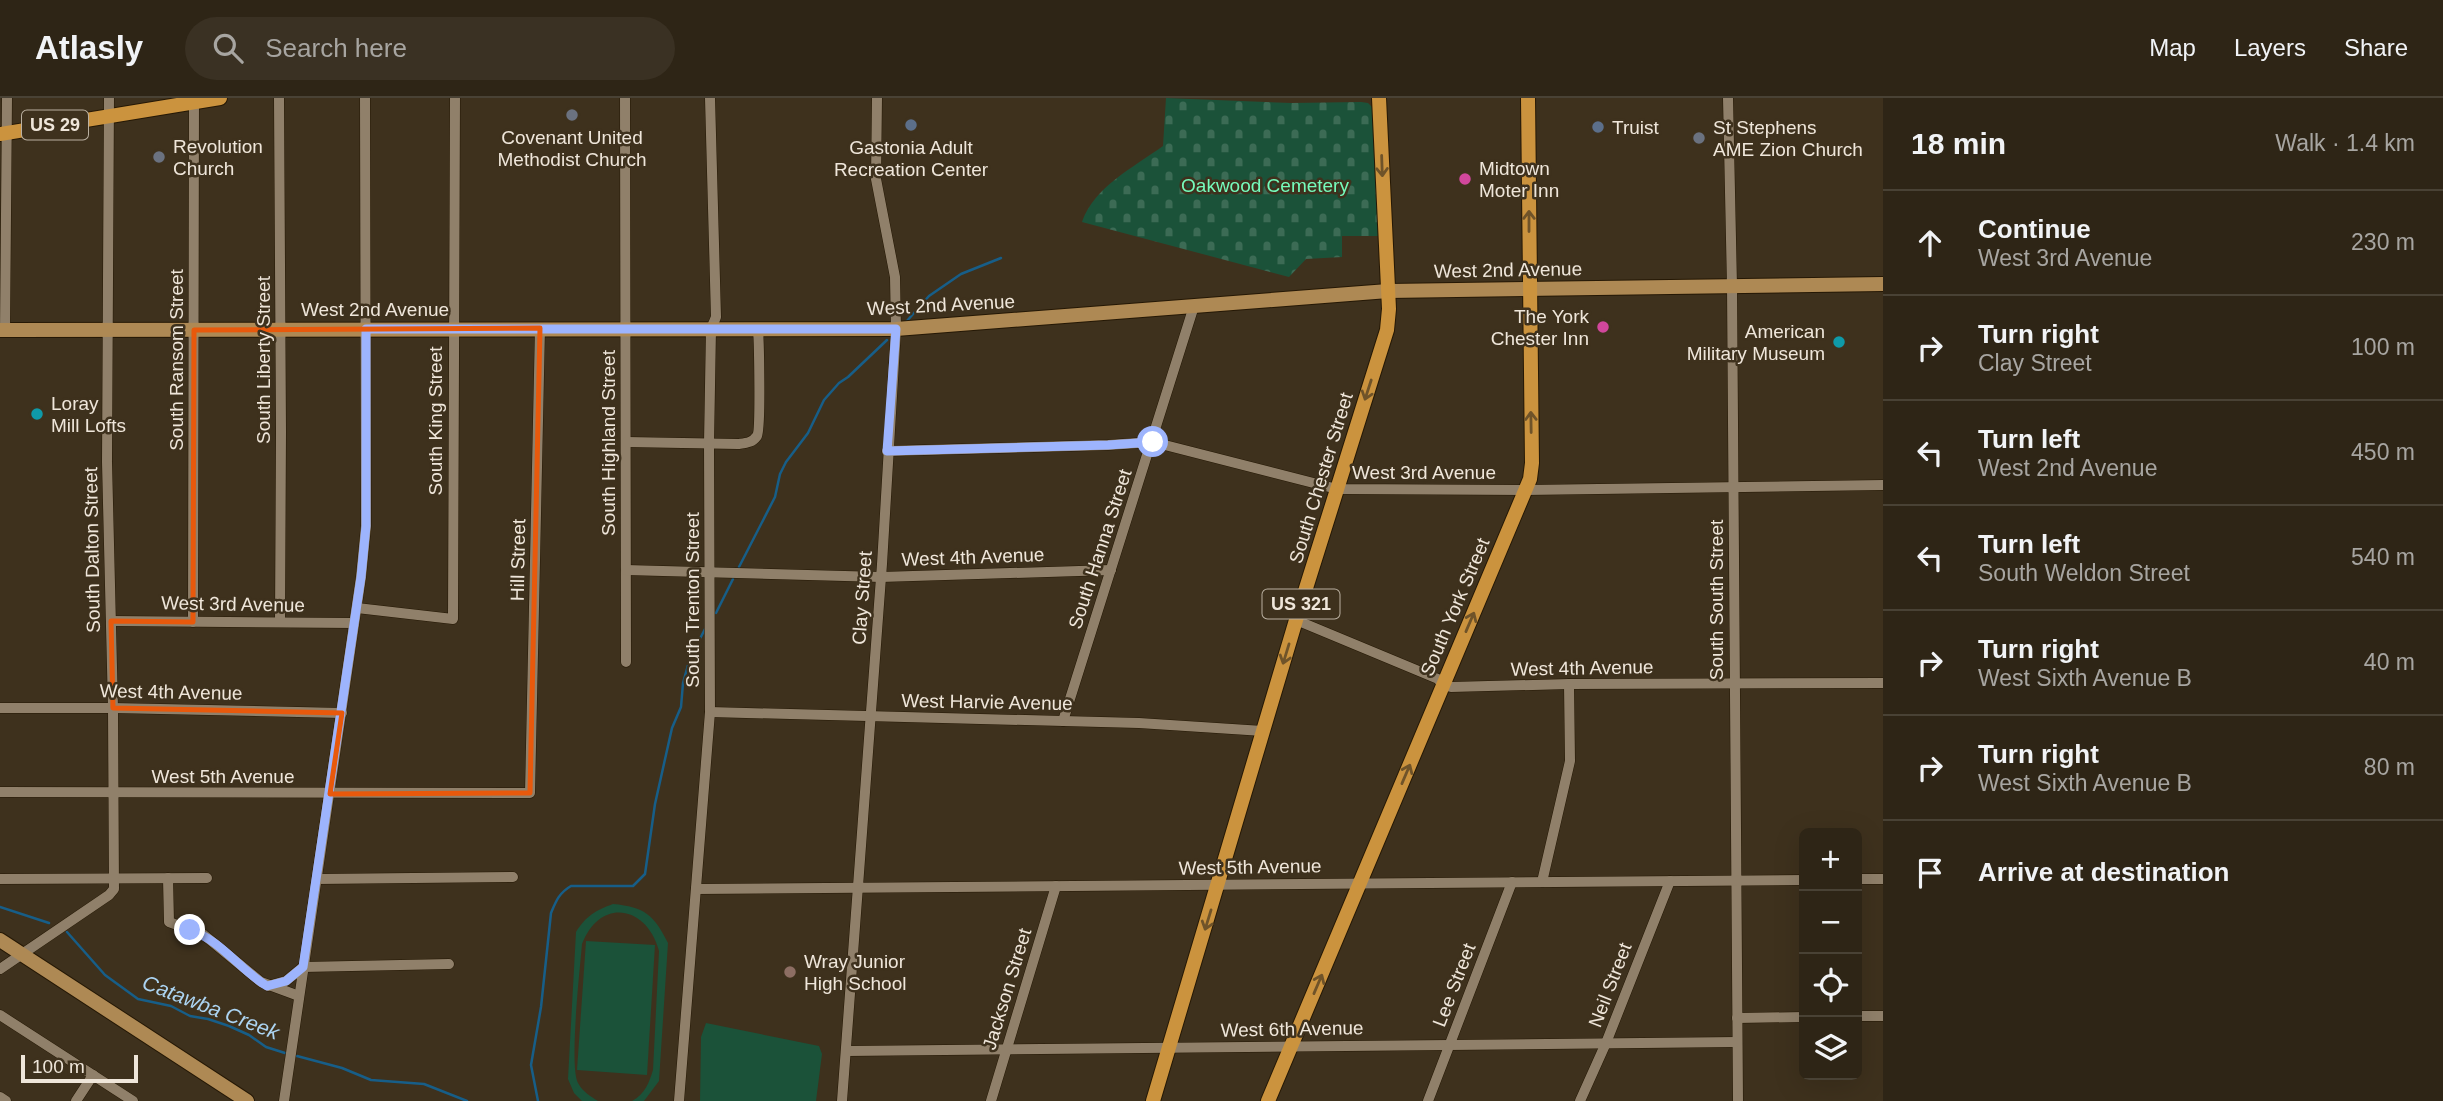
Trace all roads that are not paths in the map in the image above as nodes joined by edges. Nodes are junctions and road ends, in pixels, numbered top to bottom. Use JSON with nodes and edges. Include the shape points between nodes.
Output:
{"nodes":[{"id":1,"x":7,"y":98,"type":"edge"},
{"id":2,"x":109,"y":98,"type":"edge"},
{"id":3,"x":219,"y":98,"type":"edge"},
{"id":4,"x":279,"y":98,"type":"edge"},
{"id":5,"x":365,"y":98,"type":"edge"},
{"id":6,"x":455,"y":98,"type":"edge"},
{"id":7,"x":625,"y":98,"type":"edge"},
{"id":8,"x":710,"y":98,"type":"edge"},
{"id":9,"x":877,"y":98,"type":"edge"},
{"id":10,"x":1379,"y":98,"type":"edge"},
{"id":11,"x":1528,"y":98,"type":"edge"},
{"id":12,"x":1728,"y":98,"type":"edge"},
{"id":13,"x":194,"y":100,"type":"edge"},
{"id":14,"x":109,"y":116,"type":"junction"},
{"id":15,"x":4,"y":133,"type":"edge"},
{"id":16,"x":1883,"y":284,"type":"edge"},
{"id":17,"x":1732,"y":286,"type":"junction"},
{"id":18,"x":1530,"y":289,"type":"junction"},
{"id":19,"x":1388,"y":291,"type":"junction"},
{"id":20,"x":1194,"y":306,"type":"junction"},
{"id":21,"x":625,"y":327,"type":"junction"},
{"id":22,"x":453,"y":328,"type":"junction"},
{"id":23,"x":540,"y":328,"type":"junction"},
{"id":24,"x":279,"y":329,"type":"junction"},
{"id":25,"x":366,"y":329,"type":"junction"},
{"id":26,"x":711,"y":329,"type":"junction"},
{"id":27,"x":758,"y":329,"type":"junction"},
{"id":28,"x":896,"y":329,"type":"junction"},
{"id":29,"x":2,"y":330,"type":"edge"},
{"id":30,"x":107,"y":330,"type":"junction"},
{"id":31,"x":194,"y":330,"type":"junction"},
{"id":32,"x":627,"y":442,"type":"junction"},
{"id":33,"x":1153,"y":442,"type":"junction"},
{"id":34,"x":709,"y":443,"type":"junction"},
{"id":35,"x":887,"y":451,"type":"junction"},
{"id":36,"x":1883,"y":485,"type":"edge"},
{"id":37,"x":1733,"y":487,"type":"junction"},
{"id":38,"x":1337,"y":489,"type":"junction"},
{"id":39,"x":1526,"y":489,"type":"junction"},
{"id":40,"x":626,"y":570,"type":"junction"},
{"id":41,"x":1111,"y":570,"type":"junction"},
{"id":42,"x":710,"y":572,"type":"junction"},
{"id":43,"x":881,"y":577,"type":"junction"},
{"id":44,"x":357,"y":608,"type":"junction"},
{"id":45,"x":1296,"y":620,"type":"junction"},
{"id":46,"x":111,"y":621,"type":"junction"},
{"id":47,"x":193,"y":622,"type":"junction"},
{"id":48,"x":279,"y":622,"type":"junction"},
{"id":49,"x":354,"y":623,"type":"junction"},
{"id":50,"x":626,"y":662,"type":"dead end"},
{"id":51,"x":1883,"y":683,"type":"edge"},
{"id":52,"x":1569,"y":684,"type":"junction"},
{"id":53,"x":1734,"y":684,"type":"junction"},
{"id":54,"x":1443,"y":685,"type":"junction"},
{"id":55,"x":113,"y":708,"type":"junction"},
{"id":56,"x":0,"y":709,"type":"edge"},
{"id":57,"x":710,"y":712,"type":"junction"},
{"id":58,"x":341,"y":713,"type":"junction"},
{"id":59,"x":871,"y":717,"type":"junction"},
{"id":60,"x":1063,"y":721,"type":"junction"},
{"id":61,"x":1262,"y":731,"type":"junction"},
{"id":62,"x":0,"y":792,"type":"edge"},
{"id":63,"x":113,"y":793,"type":"junction"},
{"id":64,"x":530,"y":793,"type":"joint"},
{"id":65,"x":330,"y":794,"type":"junction"},
{"id":66,"x":513,"y":877,"type":"dead end"},
{"id":67,"x":167,"y":878,"type":"junction"},
{"id":68,"x":207,"y":878,"type":"dead end"},
{"id":69,"x":0,"y":879,"type":"edge"},
{"id":70,"x":114,"y":879,"type":"junction"},
{"id":71,"x":317,"y":879,"type":"junction"},
{"id":72,"x":1862,"y":879,"type":"edge"},
{"id":73,"x":1883,"y":879,"type":"edge"},
{"id":74,"x":1736,"y":880,"type":"junction"},
{"id":75,"x":1799,"y":880,"type":"edge"},
{"id":76,"x":1670,"y":881,"type":"junction"},
{"id":77,"x":1512,"y":882,"type":"junction"},
{"id":78,"x":1542,"y":882,"type":"junction"},
{"id":79,"x":1360,"y":884,"type":"junction"},
{"id":80,"x":1218,"y":885,"type":"junction"},
{"id":81,"x":1056,"y":886,"type":"junction"},
{"id":82,"x":859,"y":888,"type":"junction"},
{"id":83,"x":696,"y":889,"type":"junction"},
{"id":84,"x":0,"y":940,"type":"edge"},
{"id":85,"x":23,"y":954,"type":"junction"},
{"id":86,"x":449,"y":964,"type":"dead end"},
{"id":87,"x":303,"y":967,"type":"junction"},
{"id":88,"x":0,"y":969,"type":"edge"},
{"id":89,"x":267,"y":986,"type":"junction"},
{"id":90,"x":299,"y":996,"type":"junction"},
{"id":91,"x":0,"y":1014,"type":"edge"},
{"id":92,"x":1862,"y":1016,"type":"edge"},
{"id":93,"x":1883,"y":1016,"type":"edge"},
{"id":94,"x":1799,"y":1017,"type":"edge"},
{"id":95,"x":1737,"y":1018,"type":"junction"},
{"id":96,"x":1737,"y":1042,"type":"junction"},
{"id":97,"x":1606,"y":1043,"type":"junction"},
{"id":98,"x":1450,"y":1045,"type":"junction"},
{"id":99,"x":1291,"y":1046,"type":"junction"},
{"id":100,"x":1169,"y":1048,"type":"junction"},
{"id":101,"x":1007,"y":1049,"type":"junction"},
{"id":102,"x":847,"y":1051,"type":"junction"},
{"id":103,"x":93,"y":1075,"type":"junction"},
{"id":104,"x":0,"y":1097,"type":"edge"},
{"id":105,"x":6,"y":1101,"type":"edge"},
{"id":106,"x":76,"y":1101,"type":"edge"},
{"id":107,"x":133,"y":1101,"type":"edge"},
{"id":108,"x":247,"y":1101,"type":"edge"},
{"id":109,"x":284,"y":1101,"type":"edge"},
{"id":110,"x":679,"y":1101,"type":"edge"},
{"id":111,"x":842,"y":1101,"type":"edge"},
{"id":112,"x":991,"y":1101,"type":"edge"},
{"id":113,"x":1153,"y":1101,"type":"edge"},
{"id":114,"x":1268,"y":1101,"type":"edge"},
{"id":115,"x":1427,"y":1101,"type":"edge"},
{"id":116,"x":1580,"y":1101,"type":"edge"},
{"id":117,"x":1738,"y":1101,"type":"edge"}],
"edges":[{"from":1,"to":15,"type":"street"},
{"from":2,"to":14,"type":"street","name":"South Dalton Street"},
{"from":3,"to":13,"type":"main road","number":"US 29"},
{"from":4,"to":24,"type":"street","name":"South Liberty Street"},
{"from":5,"to":25,"type":"street"},
{"from":6,"to":22,"type":"street","name":"South King Street"},
{"from":7,"to":21,"type":"street","name":"South Highland Street"},
{"from":8,"to":26,"type":"street","name":"South Trenton Street","via":[[716,317]]},
{"from":9,"to":28,"type":"street","name":"Clay Street","via":[[876,179],[895,277]]},
{"from":10,"to":19,"type":"main road","name":"South Chester Street","number":"US 321","one_way":true},
{"from":18,"to":11,"type":"main road","name":"South York Street","one_way":true},
{"from":12,"to":17,"type":"street","name":"South South Street"},
{"from":13,"to":14,"type":"main road","number":"US 29"},
{"from":13,"to":31,"type":"street","name":"South Ransom Street"},
{"from":14,"to":15,"type":"main road","number":"US 29"},
{"from":14,"to":30,"type":"street","name":"South Dalton Street"},
{"from":15,"to":29,"type":"street"},
{"from":16,"to":17,"type":"street","name":"West 2nd Avenue"},
{"from":17,"to":18,"type":"street","name":"West 2nd Avenue"},
{"from":17,"to":37,"type":"street","name":"South South Street"},
{"from":18,"to":19,"type":"street","name":"West 2nd Avenue"},
{"from":39,"to":18,"type":"main road","name":"South York Street","one_way":true,"via":[[1532,463]]},
{"from":19,"to":20,"type":"street","name":"West 2nd Avenue"},
{"from":19,"to":38,"type":"main road","name":"South Chester Street","number":"US 321","one_way":true,"via":[[1387,330]]},
{"from":20,"to":28,"type":"street","name":"West 2nd Avenue"},
{"from":20,"to":33,"type":"street","name":"South Hanna Street"},
{"from":21,"to":23,"type":"street","name":"West 2nd Avenue"},
{"from":21,"to":26,"type":"street","name":"West 2nd Avenue"},
{"from":21,"to":32,"type":"street","name":"South Highland Street"},
{"from":22,"to":23,"type":"street","name":"West 2nd Avenue"},
{"from":22,"to":25,"type":"street","name":"West 2nd Avenue"},
{"from":22,"to":44,"type":"street","name":"South King Street","via":[[453,619]]},
{"from":23,"to":64,"type":"street","name":"Hill Street"},
{"from":24,"to":25,"type":"street","name":"West 2nd Avenue"},
{"from":24,"to":31,"type":"street","name":"West 2nd Avenue"},
{"from":24,"to":48,"type":"street","name":"South Liberty Street"},
{"from":25,"to":44,"type":"street","via":[[366,526]]},
{"from":26,"to":27,"type":"street","name":"West 2nd Avenue"},
{"from":26,"to":34,"type":"street","name":"South Trenton Street"},
{"from":27,"to":28,"type":"street","name":"West 2nd Avenue"},
{"from":27,"to":34,"type":"street","via":[[759,434],[751,443]]},
{"from":28,"to":35,"type":"street","name":"Clay Street"},
{"from":29,"to":30,"type":"street","name":"West 2nd Avenue"},
{"from":30,"to":31,"type":"street","name":"West 2nd Avenue"},
{"from":30,"to":46,"type":"street","name":"South Dalton Street"},
{"from":31,"to":47,"type":"street","name":"South Ransom Street"},
{"from":32,"to":34,"type":"street"},
{"from":32,"to":40,"type":"street","name":"South Highland Street"},
{"from":33,"to":35,"type":"street","name":"West 3rd Avenue"},
{"from":33,"to":38,"type":"street","name":"West 3rd Avenue"},
{"from":33,"to":41,"type":"street","name":"South Hanna Street"},
{"from":34,"to":42,"type":"street","name":"South Trenton Street"},
{"from":35,"to":43,"type":"street","name":"Clay Street"},
{"from":36,"to":37,"type":"street","name":"West 3rd Avenue"},
{"from":37,"to":39,"type":"street","name":"West 3rd Avenue"},
{"from":37,"to":53,"type":"street","name":"South South Street"},
{"from":38,"to":39,"type":"street","name":"West 3rd Avenue"},
{"from":38,"to":45,"type":"main road","name":"South Chester Street","number":"US 321"},
{"from":54,"to":39,"type":"main road","name":"South York Street","one_way":true},
{"from":40,"to":42,"type":"street","name":"West 4th Avenue"},
{"from":40,"to":50,"type":"street","name":"South Highland Street"},
{"from":41,"to":43,"type":"street","name":"West 4th Avenue"},
{"from":41,"to":60,"type":"street","name":"South Hanna Street"},
{"from":42,"to":43,"type":"street","name":"West 4th Avenue"},
{"from":42,"to":57,"type":"street","name":"South Trenton Street"},
{"from":43,"to":59,"type":"street","name":"Clay Street"},
{"from":44,"to":49,"type":"street"},
{"from":45,"to":54,"type":"street","name":"West 4th Avenue"},
{"from":45,"to":61,"type":"main road","name":"South Chester Street","number":"US 321","one_way":true},
{"from":46,"to":47,"type":"street","name":"West 3rd Avenue"},
{"from":46,"to":55,"type":"street","name":"South Dalton Street"},
{"from":47,"to":48,"type":"street","name":"West 3rd Avenue"},
{"from":48,"to":49,"type":"street","name":"West 3rd Avenue"},
{"from":49,"to":58,"type":"street"},
{"from":51,"to":53,"type":"street","name":"West 4th Avenue"},
{"from":52,"to":53,"type":"street","name":"West 4th Avenue"},
{"from":52,"to":54,"type":"street","name":"West 4th Avenue"},
{"from":52,"to":78,"type":"street","via":[[1570,761]]},
{"from":53,"to":74,"type":"street","name":"South South Street"},
{"from":79,"to":54,"type":"main road","name":"South York Street","one_way":true},
{"from":55,"to":56,"type":"street","name":"West 4th Avenue"},
{"from":55,"to":58,"type":"street","name":"West 4th Avenue"},
{"from":55,"to":63,"type":"street","name":"South Dalton Street"},
{"from":57,"to":59,"type":"street","name":"West Harvie Avenue"},
{"from":57,"to":83,"type":"street","name":"South Trenton Street"},
{"from":58,"to":65,"type":"street"},
{"from":59,"to":60,"type":"street","name":"West Harvie Avenue"},
{"from":59,"to":82,"type":"street","name":"Clay Street"},
{"from":60,"to":61,"type":"street","name":"West Harvie Avenue"},
{"from":61,"to":80,"type":"main road","name":"South Chester Street","number":"US 321"},
{"from":62,"to":63,"type":"street","name":"West 5th Avenue"},
{"from":63,"to":65,"type":"street","name":"West 5th Avenue"},
{"from":63,"to":70,"type":"street","name":"South Dalton Street"},
{"from":64,"to":65,"type":"street","name":"West 5th Avenue"},
{"from":65,"to":71,"type":"street"},
{"from":66,"to":71,"type":"street"},
{"from":67,"to":68,"type":"street"},
{"from":67,"to":70,"type":"street"},
{"from":67,"to":89,"type":"street","via":[[169,922],[204,935]]},
{"from":69,"to":70,"type":"street"},
{"from":70,"to":85,"type":"street","via":[[109,895]]},
{"from":71,"to":87,"type":"street"},
{"from":72,"to":73,"type":"street"},
{"from":74,"to":75,"type":"street","name":"West 5th Avenue"},
{"from":74,"to":76,"type":"street","name":"West 5th Avenue"},
{"from":74,"to":95,"type":"street","name":"South South Street"},
{"from":76,"to":78,"type":"street","name":"West 5th Avenue"},
{"from":76,"to":97,"type":"street","name":"Neil Street"},
{"from":77,"to":78,"type":"street","name":"West 5th Avenue"},
{"from":77,"to":79,"type":"street","name":"West 5th Avenue"},
{"from":77,"to":98,"type":"street","name":"Lee Street"},
{"from":79,"to":80,"type":"street","name":"West 5th Avenue"},
{"from":99,"to":79,"type":"main road","name":"South York Street","one_way":true},
{"from":80,"to":81,"type":"street","name":"West 5th Avenue"},
{"from":80,"to":100,"type":"main road","name":"South Chester Street","number":"US 321","one_way":true},
{"from":81,"to":82,"type":"street","name":"West 5th Avenue"},
{"from":81,"to":101,"type":"street","name":"Jackson Street"},
{"from":82,"to":83,"type":"street","name":"West 5th Avenue"},
{"from":82,"to":102,"type":"street","name":"Clay Street"},
{"from":83,"to":110,"type":"street","name":"South Trenton Street"},
{"from":84,"to":85,"type":"street"},
{"from":85,"to":88,"type":"street"},
{"from":85,"to":108,"type":"street"},
{"from":86,"to":87,"type":"street"},
{"from":87,"to":89,"type":"street","via":[[286,981]]},
{"from":87,"to":90,"type":"street"},
{"from":89,"to":90,"type":"street"},
{"from":90,"to":109,"type":"street"},
{"from":91,"to":103,"type":"street"},
{"from":92,"to":93,"type":"street"},
{"from":94,"to":95,"type":"street"},
{"from":95,"to":96,"type":"street","name":"South South Street"},
{"from":96,"to":97,"type":"street","name":"West 6th Avenue"},
{"from":96,"to":117,"type":"street","name":"South South Street"},
{"from":97,"to":98,"type":"street","name":"West 6th Avenue"},
{"from":97,"to":116,"type":"street","name":"Neil Street"},
{"from":98,"to":99,"type":"street","name":"West 6th Avenue"},
{"from":98,"to":115,"type":"street","name":"Lee Street"},
{"from":99,"to":100,"type":"street","name":"West 6th Avenue"},
{"from":99,"to":114,"type":"main road","name":"South York Street"},
{"from":100,"to":101,"type":"street","name":"West 6th Avenue"},
{"from":100,"to":113,"type":"main road","name":"South Chester Street","number":"US 321"},
{"from":101,"to":102,"type":"street","name":"West 6th Avenue"},
{"from":101,"to":112,"type":"street","name":"Jackson Street"},
{"from":102,"to":111,"type":"street","name":"Clay Street"},
{"from":103,"to":106,"type":"street"},
{"from":103,"to":107,"type":"street"},
{"from":104,"to":105,"type":"street"}]}
